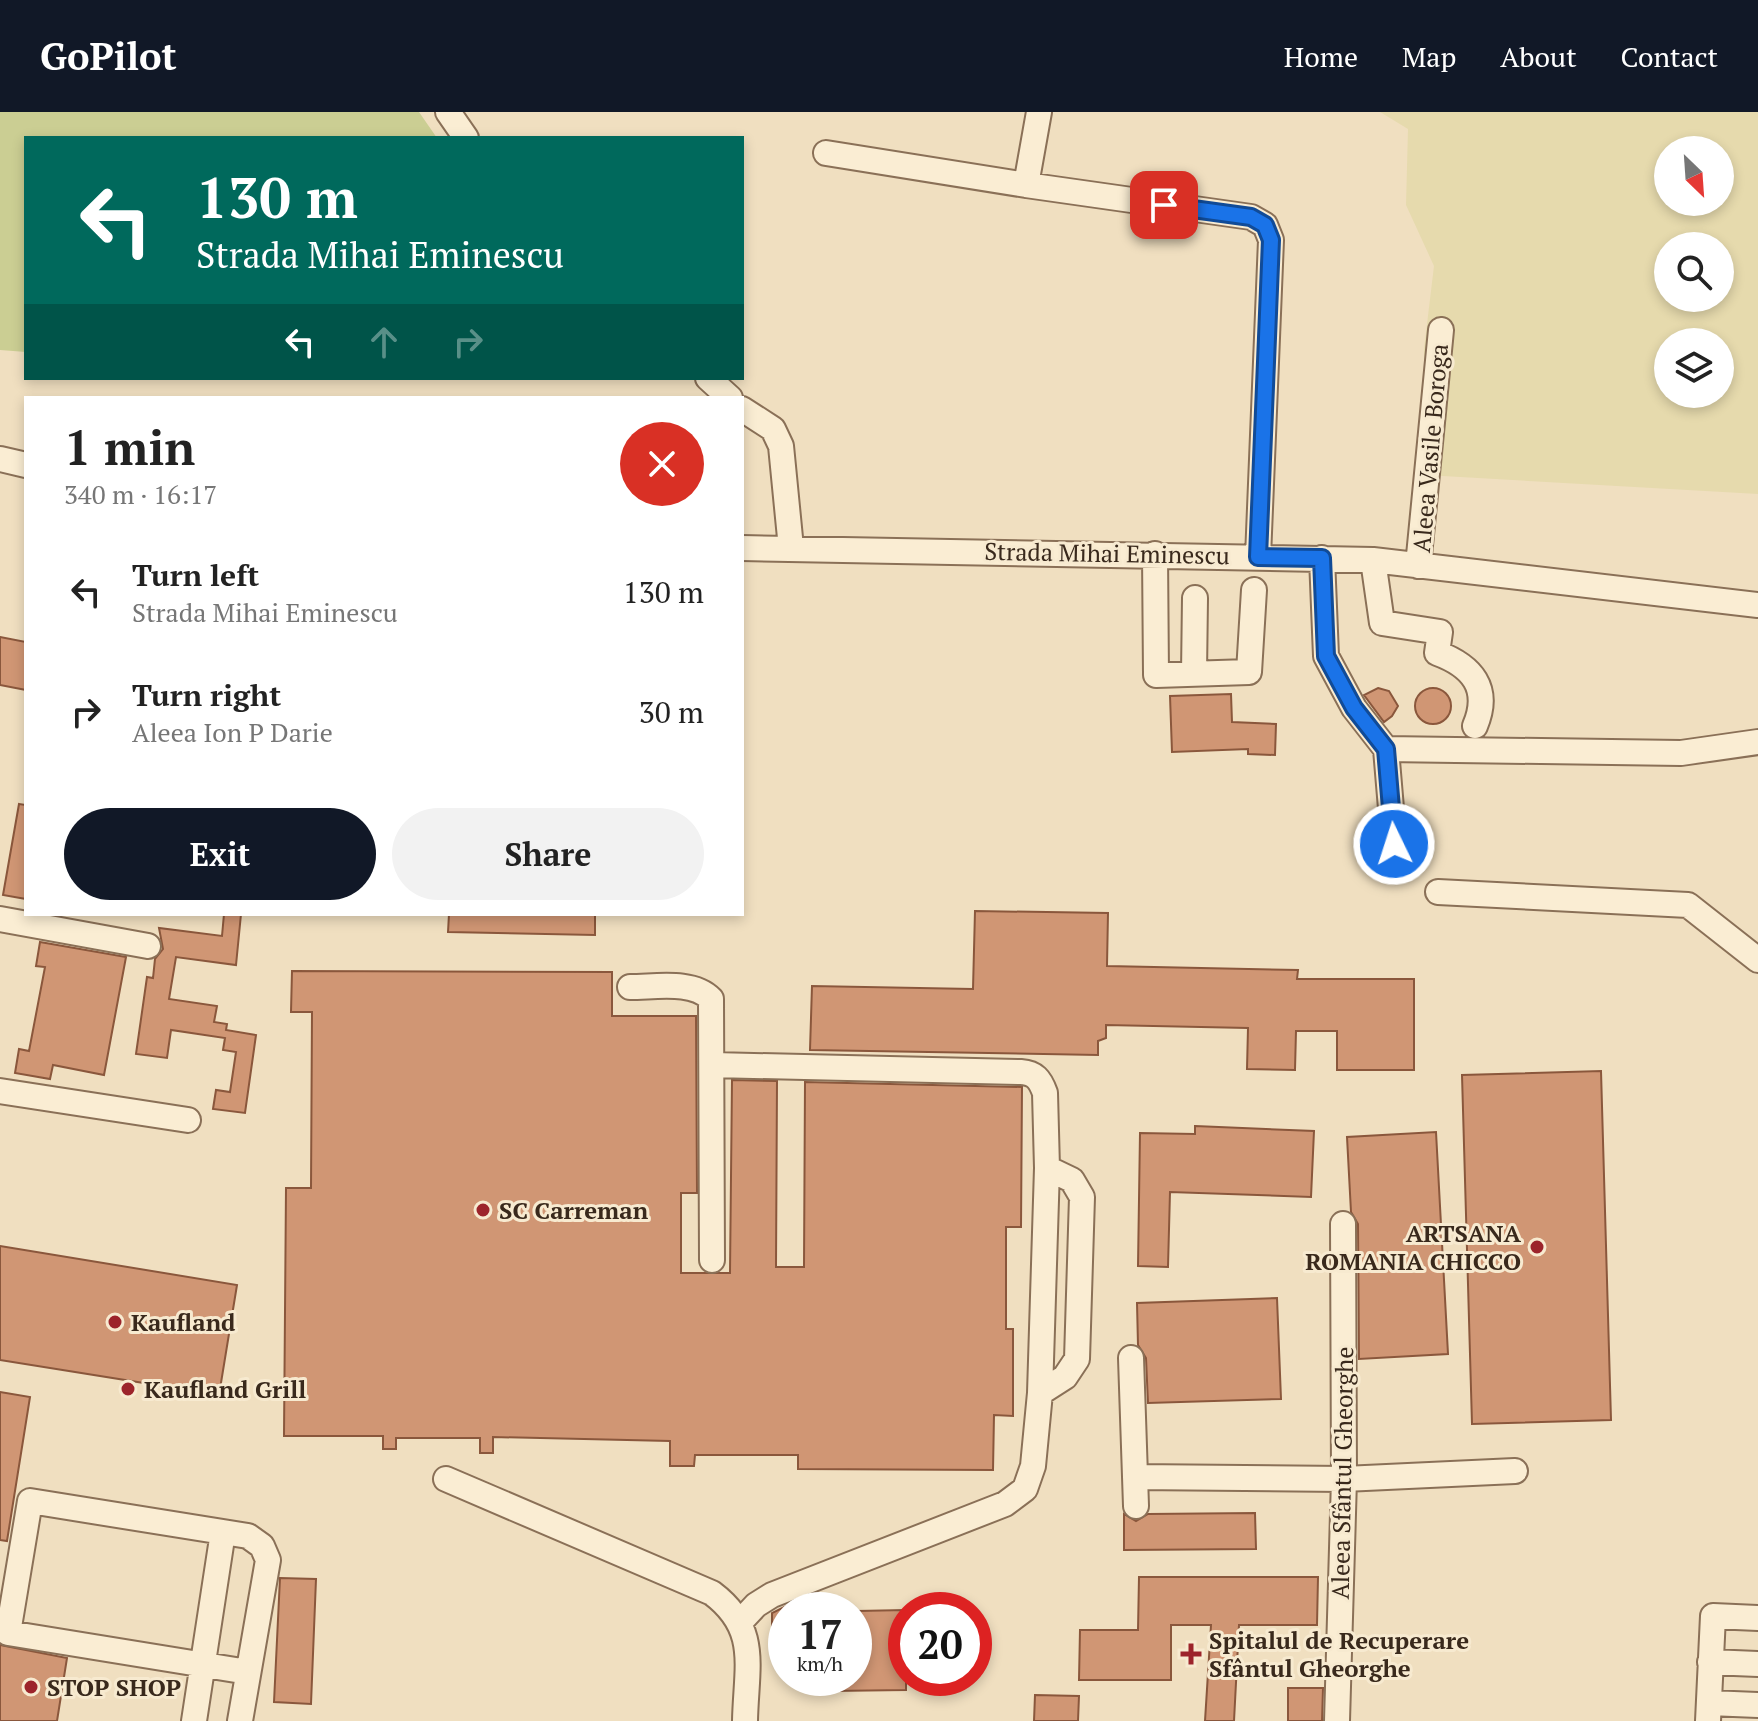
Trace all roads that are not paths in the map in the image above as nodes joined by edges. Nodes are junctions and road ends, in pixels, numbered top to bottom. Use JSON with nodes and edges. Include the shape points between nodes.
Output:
{"nodes":[{"id":1,"x":448,"y":112,"type":"edge"},
{"id":2,"x":1039,"y":112,"type":"edge"},
{"id":3,"x":465,"y":136,"type":"edge"},
{"id":4,"x":826,"y":153,"type":"dead end"},
{"id":5,"x":1026,"y":185,"type":"junction"},
{"id":6,"x":1441,"y":330,"type":"dead end"},
{"id":7,"x":710,"y":380,"type":"edge"},
{"id":8,"x":728,"y":396,"type":"edge"},
{"id":9,"x":744,"y":410,"type":"edge"},
{"id":10,"x":0,"y":459,"type":"edge"},
{"id":11,"x":24,"y":465,"type":"edge"},
{"id":12,"x":744,"y":548,"type":"edge"},
{"id":13,"x":791,"y":548,"type":"junction"},
{"id":14,"x":1155,"y":554,"type":"junction"},
{"id":15,"x":1258,"y":557,"type":"junction"},
{"id":16,"x":1322,"y":558,"type":"junction"},
{"id":17,"x":1373,"y":560,"type":"junction"},
{"id":18,"x":1418,"y":566,"type":"junction"},
{"id":19,"x":1254,"y":590,"type":"dead end"},
{"id":20,"x":1195,"y":598,"type":"dead end"},
{"id":21,"x":1758,"y":605,"type":"edge"},
{"id":22,"x":1194,"y":673,"type":"junction"},
{"id":23,"x":1475,"y":726,"type":"dead end"},
{"id":24,"x":1758,"y":742,"type":"edge"},
{"id":25,"x":1386,"y":749,"type":"junction"},
{"id":26,"x":1394,"y":844,"type":"dead end"},
{"id":27,"x":1438,"y":892,"type":"dead end"},
{"id":28,"x":0,"y":919,"type":"edge"},
{"id":29,"x":148,"y":946,"type":"dead end"},
{"id":30,"x":1758,"y":960,"type":"edge"},
{"id":31,"x":630,"y":987,"type":"dead end"},
{"id":32,"x":713,"y":1065,"type":"junction"},
{"id":33,"x":0,"y":1091,"type":"edge"},
{"id":34,"x":188,"y":1120,"type":"dead end"},
{"id":35,"x":1047,"y":1168,"type":"junction"},
{"id":36,"x":1343,"y":1224,"type":"dead end"},
{"id":37,"x":712,"y":1260,"type":"dead end"},
{"id":38,"x":1131,"y":1358,"type":"dead end"},
{"id":39,"x":1040,"y":1393,"type":"junction"},
{"id":40,"x":1515,"y":1471,"type":"dead end"},
{"id":41,"x":1135,"y":1477,"type":"junction"},
{"id":42,"x":446,"y":1479,"type":"dead end"},
{"id":43,"x":1344,"y":1479,"type":"junction"},
{"id":44,"x":1136,"y":1506,"type":"dead end"},
{"id":45,"x":223,"y":1532,"type":"junction"},
{"id":46,"x":1758,"y":1618,"type":"edge"},
{"id":47,"x":741,"y":1621,"type":"junction"},
{"id":48,"x":1710,"y":1662,"type":"junction"},
{"id":49,"x":202,"y":1664,"type":"junction"},
{"id":50,"x":1758,"y":1664,"type":"edge"},
{"id":51,"x":252,"y":1680,"type":"junction"},
{"id":52,"x":1758,"y":1705,"type":"edge"},
{"id":53,"x":1709,"y":1712,"type":"edge"},
{"id":54,"x":194,"y":1721,"type":"edge"},
{"id":55,"x":240,"y":1721,"type":"edge"},
{"id":56,"x":255,"y":1721,"type":"edge"},
{"id":57,"x":745,"y":1721,"type":"edge"},
{"id":58,"x":1337,"y":1721,"type":"edge"}],
"edges":[{"from":1,"to":3,"type":"street"},
{"from":2,"to":5,"type":"street"},
{"from":4,"to":5,"type":"street"},
{"from":5,"to":15,"type":"street","via":[[1251,217],[1265,225],[1271,252]]},
{"from":6,"to":18,"type":"street","name":"Aleea Vasile Boroga"},
{"from":7,"to":8,"type":"street"},
{"from":9,"to":13,"type":"street","via":[[773,429],[781,446]]},
{"from":10,"to":11,"type":"street"},
{"from":12,"to":13,"type":"street","name":"Strada Mihai Eminescu"},
{"from":13,"to":14,"type":"street","name":"Strada Mihai Eminescu"},
{"from":14,"to":15,"type":"street","name":"Strada Mihai Eminescu"},
{"from":14,"to":22,"type":"street","via":[[1156,675]]},
{"from":15,"to":16,"type":"street","name":"Strada Mihai Eminescu"},
{"from":16,"to":17,"type":"street","name":"Strada Mihai Eminescu"},
{"from":16,"to":25,"type":"street","via":[[1326,656],[1354,708]]},
{"from":17,"to":18,"type":"street","name":"Strada Mihai Eminescu"},
{"from":17,"to":23,"type":"street","via":[[1382,623],[1440,632],[1437,653],[1460,662],[1477,684],[1483,707]]},
{"from":18,"to":21,"type":"street","name":"Strada Mihai Eminescu"},
{"from":19,"to":22,"type":"street","via":[[1249,672]]},
{"from":20,"to":22,"type":"street"},
{"from":24,"to":25,"type":"street","via":[[1681,753]]},
{"from":25,"to":26,"type":"street"},
{"from":27,"to":30,"type":"street","via":[[1688,905]]},
{"from":28,"to":29,"type":"street"},
{"from":31,"to":32,"type":"street","via":[[703,990],[713,1011]]},
{"from":32,"to":35,"type":"street","via":[[1032,1073],[1045,1093]]},
{"from":32,"to":37,"type":"street"},
{"from":33,"to":34,"type":"street"},
{"from":35,"to":39,"type":"street"},
{"from":35,"to":39,"type":"street","via":[[1072,1180],[1082,1197],[1077,1359],[1065,1377]]},
{"from":36,"to":43,"type":"street","name":"Aleea Sfântul Gheorghe"},
{"from":38,"to":41,"type":"street"},
{"from":39,"to":47,"type":"street","via":[[1033,1466],[1025,1489],[1005,1504],[772,1595]]},
{"from":40,"to":43,"type":"street"},
{"from":41,"to":43,"type":"street"},
{"from":41,"to":44,"type":"street"},
{"from":42,"to":47,"type":"street","via":[[712,1593]]},
{"from":43,"to":58,"type":"street","name":"Aleea Sfântul Gheorghe"},
{"from":45,"to":49,"type":"street"},
{"from":45,"to":49,"type":"street","via":[[30,1501],[8,1633]]},
{"from":45,"to":51,"type":"street","via":[[248,1536],[262,1546],[268,1560]]},
{"from":46,"to":48,"type":"street","via":[[1713,1616]]},
{"from":47,"to":57,"type":"street","via":[[747,1638]]},
{"from":48,"to":50,"type":"street"},
{"from":48,"to":53,"type":"street"},
{"from":49,"to":51,"type":"street"},
{"from":49,"to":54,"type":"street"},
{"from":51,"to":55,"type":"street"},
{"from":51,"to":56,"type":"street"},
{"from":52,"to":53,"type":"street"}]}
